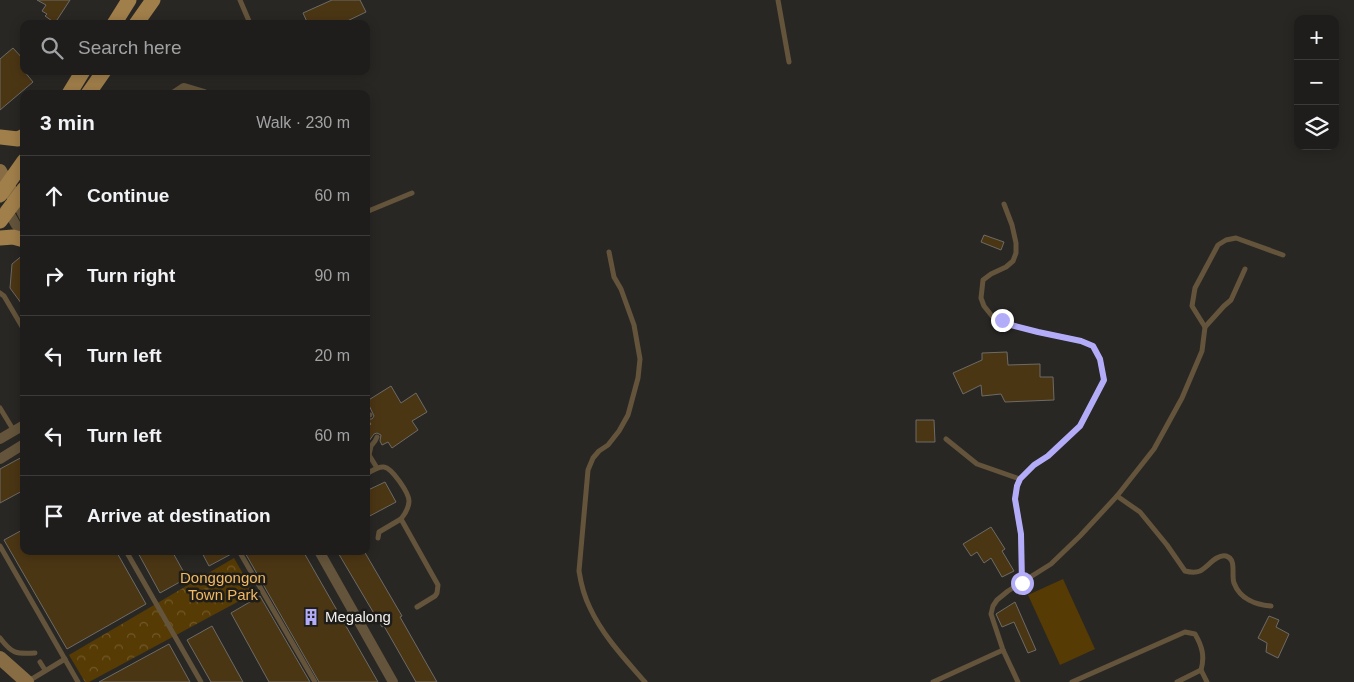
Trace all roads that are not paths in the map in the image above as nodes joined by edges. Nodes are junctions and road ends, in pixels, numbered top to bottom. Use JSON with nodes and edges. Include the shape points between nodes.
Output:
{"nodes":[{"id":1,"x":130,"y":0,"type":"edge"},
{"id":2,"x":153,"y":0,"type":"edge"},
{"id":3,"x":240,"y":0,"type":"edge"},
{"id":4,"x":778,"y":0,"type":"edge"},
{"id":5,"x":117,"y":20,"type":"edge"},
{"id":6,"x":139,"y":20,"type":"edge"},
{"id":7,"x":249,"y":20,"type":"edge"},
{"id":8,"x":789,"y":62,"type":"dead end"},
{"id":9,"x":81,"y":75,"type":"edge"},
{"id":10,"x":101,"y":75,"type":"edge"},
{"id":11,"x":71,"y":90,"type":"edge"},
{"id":12,"x":91,"y":90,"type":"edge"},
{"id":13,"x":0,"y":137,"type":"edge"},
{"id":14,"x":20,"y":137,"type":"edge"},
{"id":15,"x":20,"y":166,"type":"edge"},
{"id":16,"x":0,"y":171,"type":"edge"},
{"id":17,"x":2,"y":192,"type":"edge"},
{"id":18,"x":412,"y":193,"type":"dead end"},
{"id":19,"x":1004,"y":204,"type":"dead end"},
{"id":20,"x":12,"y":206,"type":"edge"},
{"id":21,"x":370,"y":210,"type":"edge"},
{"id":22,"x":20,"y":230,"type":"edge"},
{"id":23,"x":0,"y":238,"type":"edge"},
{"id":24,"x":20,"y":239,"type":"edge"},
{"id":25,"x":609,"y":252,"type":"dead end"},
{"id":26,"x":1283,"y":255,"type":"dead end"},
{"id":27,"x":1245,"y":269,"type":"dead end"},
{"id":28,"x":0,"y":293,"type":"edge"},
{"id":29,"x":20,"y":323,"type":"edge"},
{"id":30,"x":1205,"y":327,"type":"junction"},
{"id":31,"x":0,"y":408,"type":"edge"},
{"id":32,"x":20,"y":427,"type":"edge"},
{"id":33,"x":14,"y":431,"type":"junction"},
{"id":34,"x":376,"y":437,"type":"dead end"},
{"id":35,"x":0,"y":438,"type":"edge"},
{"id":36,"x":946,"y":439,"type":"dead end"},
{"id":37,"x":20,"y":446,"type":"edge"},
{"id":38,"x":370,"y":448,"type":"edge"},
{"id":39,"x":370,"y":457,"type":"edge"},
{"id":40,"x":0,"y":459,"type":"edge"},
{"id":41,"x":376,"y":468,"type":"junction"},
{"id":42,"x":370,"y":472,"type":"edge"},
{"id":43,"x":1020,"y":479,"type":"junction"},
{"id":44,"x":1117,"y":496,"type":"junction"},
{"id":45,"x":401,"y":519,"type":"junction"},
{"id":46,"x":378,"y":538,"type":"dead end"},
{"id":47,"x":0,"y":546,"type":"edge"},
{"id":48,"x":128,"y":555,"type":"edge"},
{"id":49,"x":240,"y":555,"type":"edge"},
{"id":50,"x":321,"y":555,"type":"edge"},
{"id":51,"x":1022,"y":583,"type":"junction"},
{"id":52,"x":1272,"y":606,"type":"dead end"},
{"id":53,"x":417,"y":607,"type":"dead end"},
{"id":54,"x":0,"y":638,"type":"edge"},
{"id":55,"x":1003,"y":650,"type":"junction"},
{"id":56,"x":35,"y":653,"type":"dead end"},
{"id":57,"x":0,"y":658,"type":"edge"},
{"id":58,"x":65,"y":659,"type":"junction"},
{"id":59,"x":40,"y":662,"type":"dead end"},
{"id":60,"x":46,"y":670,"type":"junction"},
{"id":61,"x":1201,"y":670,"type":"junction"},
{"id":62,"x":1015,"y":681,"type":"edge"},
{"id":63,"x":27,"y":682,"type":"edge"},
{"id":64,"x":78,"y":682,"type":"edge"},
{"id":65,"x":201,"y":682,"type":"edge"},
{"id":66,"x":315,"y":682,"type":"edge"},
{"id":67,"x":393,"y":682,"type":"edge"},
{"id":68,"x":645,"y":682,"type":"edge"},
{"id":69,"x":934,"y":682,"type":"edge"},
{"id":70,"x":1072,"y":682,"type":"edge"},
{"id":71,"x":1177,"y":682,"type":"edge"},
{"id":72,"x":1207,"y":682,"type":"edge"}],
"edges":[{"from":1,"to":5,"type":"main road"},
{"from":2,"to":6,"type":"main road"},
{"from":3,"to":7,"type":"lane"},
{"from":4,"to":8,"type":"lane"},
{"from":9,"to":11,"type":"main road"},
{"from":10,"to":12,"type":"main road"},
{"from":13,"to":14,"type":"main road"},
{"from":15,"to":17,"type":"main road"},
{"from":16,"to":17,"type":"street"},
{"from":17,"to":20,"type":"street"},
{"from":18,"to":21,"type":"lane"},
{"from":19,"to":43,"type":"lane","via":[[1012,225],[1016,253],[1006,267],[983,280],[981,298],[984,306],[992,316],[1011,325],[1093,346],[1100,359],[1104,380],[1080,426]]},
{"from":20,"to":22,"type":"street"},
{"from":23,"to":24,"type":"main road"},
{"from":25,"to":68,"type":"lane","via":[[614,277],[634,325],[640,359],[628,415],[608,445],[593,458],[588,470],[579,571],[590,608],[603,630]]},
{"from":26,"to":30,"type":"lane","via":[[1236,238],[1218,245],[1195,288],[1192,306]]},
{"from":27,"to":30,"type":"lane","via":[[1231,300]]},
{"from":28,"to":29,"type":"lane"},
{"from":30,"to":44,"type":"lane","via":[[1202,351],[1182,398],[1154,449]]},
{"from":31,"to":33,"type":"lane"},
{"from":32,"to":33,"type":"street"},
{"from":33,"to":35,"type":"street"},
{"from":34,"to":38,"type":"lane"},
{"from":36,"to":43,"type":"lane","via":[[977,464]]},
{"from":37,"to":40,"type":"street"},
{"from":39,"to":41,"type":"lane"},
{"from":41,"to":42,"type":"lane"},
{"from":41,"to":45,"type":"lane","via":[[390,468],[408,497]]},
{"from":43,"to":51,"type":"lane","via":[[1015,499],[1021,534]]},
{"from":44,"to":51,"type":"lane","via":[[1069,548]]},
{"from":44,"to":52,"type":"lane","via":[[1140,512],[1184,571],[1199,572],[1224,555],[1232,562],[1232,577],[1238,592],[1251,601]]},
{"from":45,"to":46,"type":"lane","via":[[379,532]]},
{"from":45,"to":53,"type":"lane","via":[[438,585],[435,596]]},
{"from":47,"to":58,"type":"lane"},
{"from":48,"to":65,"type":"lane"},
{"from":49,"to":66,"type":"lane"},
{"from":50,"to":67,"type":"street"},
{"from":51,"to":55,"type":"lane","via":[[993,606],[991,614]]},
{"from":54,"to":56,"type":"lane","via":[[15,653]]},
{"from":55,"to":62,"type":"lane"},
{"from":55,"to":69,"type":"lane"},
{"from":57,"to":63,"type":"street"},
{"from":58,"to":60,"type":"lane"},
{"from":58,"to":64,"type":"lane"},
{"from":59,"to":60,"type":"lane"},
{"from":60,"to":63,"type":"lane"},
{"from":61,"to":70,"type":"lane","via":[[1204,661],[1201,644],[1195,634],[1186,632]]},
{"from":61,"to":71,"type":"lane"},
{"from":61,"to":72,"type":"lane"}]}
